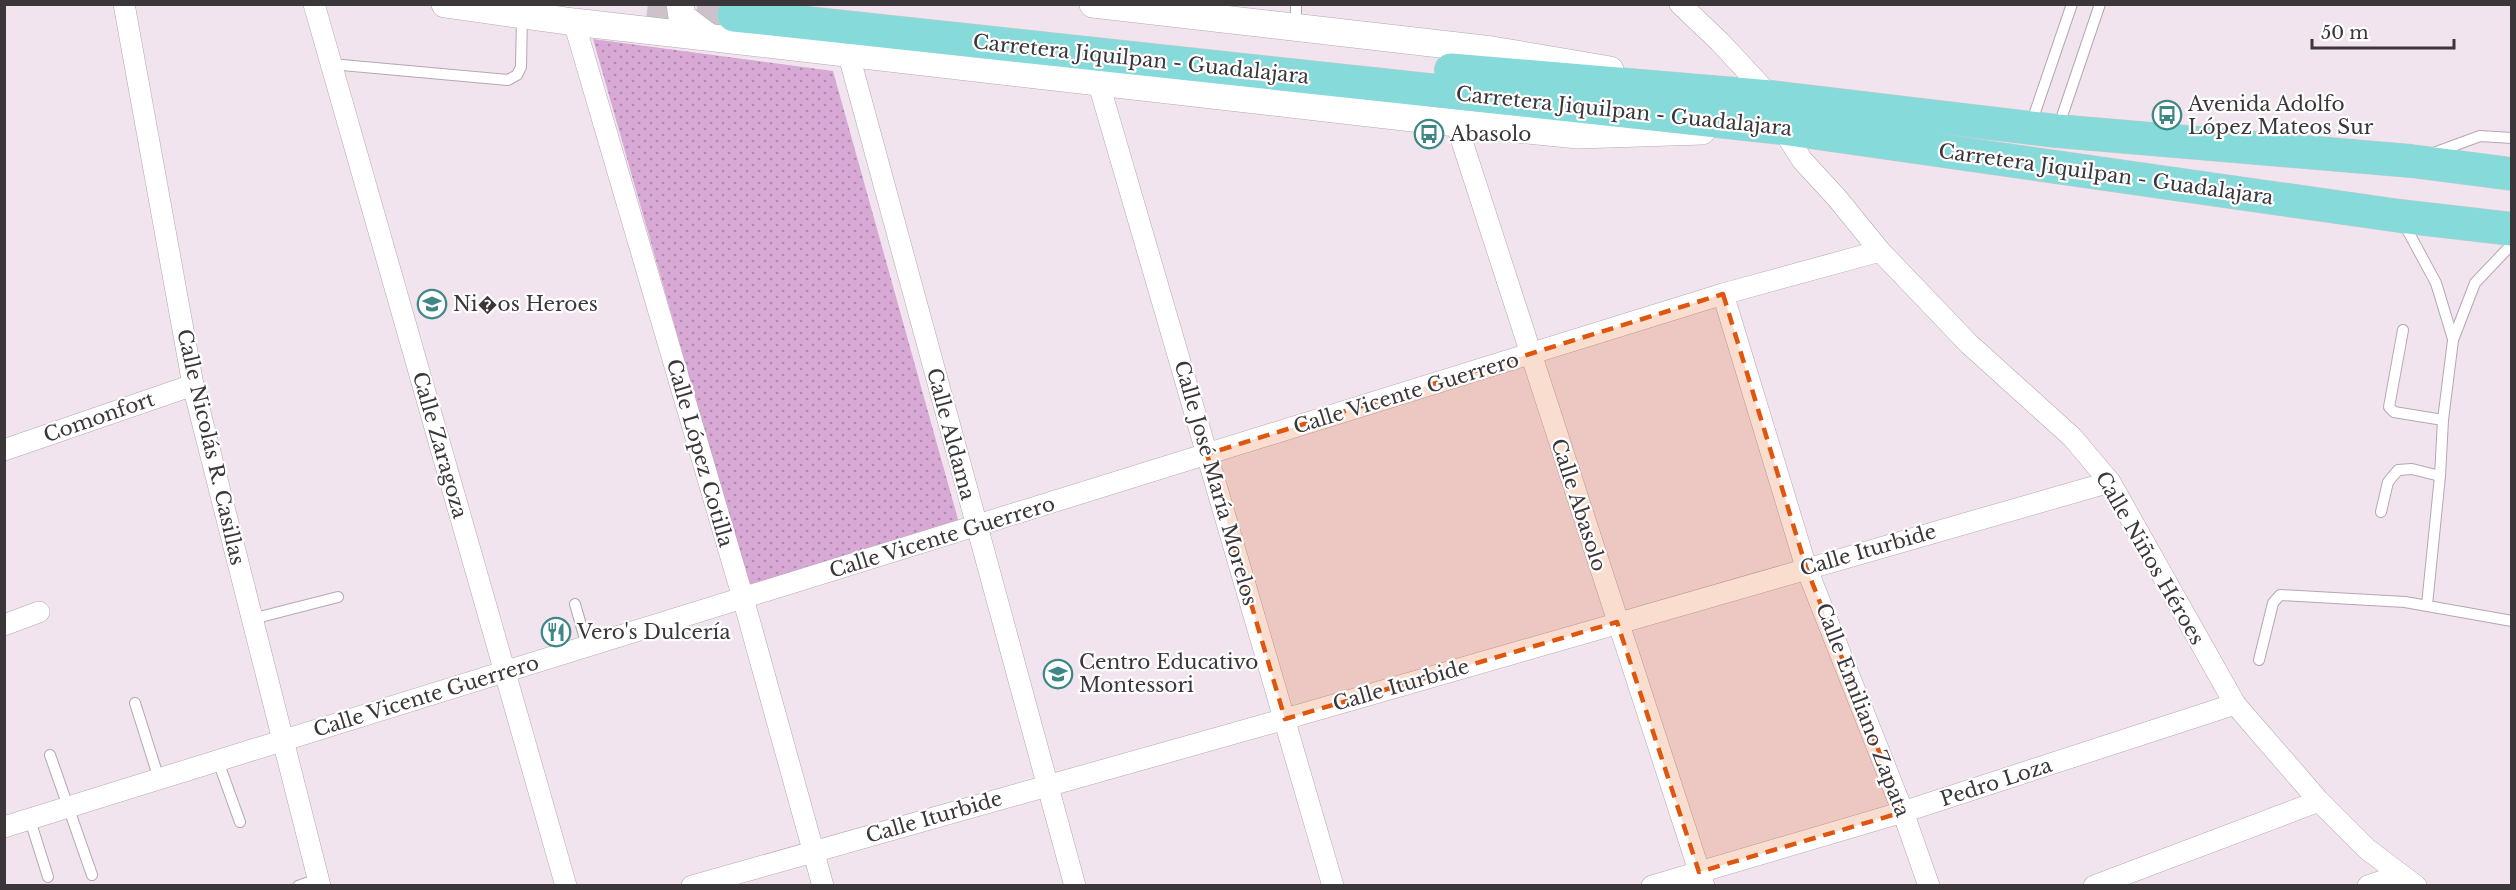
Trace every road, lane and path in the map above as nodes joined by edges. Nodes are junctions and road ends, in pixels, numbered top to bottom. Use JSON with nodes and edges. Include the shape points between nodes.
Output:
{"nodes":[{"id":1,"x":124,"y":4,"type":"edge"},
{"id":2,"x":314,"y":4,"type":"edge"},
{"id":3,"x":680,"y":4,"type":"edge"},
{"id":4,"x":850,"y":4,"type":"edge"},
{"id":5,"x":1093,"y":4,"type":"edge"},
{"id":6,"x":1680,"y":4,"type":"edge"},
{"id":7,"x":2072,"y":4,"type":"edge"},
{"id":8,"x":2100,"y":4,"type":"edge"},
{"id":9,"x":455,"y":5,"type":"edge"},
{"id":10,"x":1137,"y":7,"type":"edge"},
{"id":11,"x":1172,"y":9,"type":"edge"},
{"id":12,"x":551,"y":13,"type":"edge"},
{"id":13,"x":734,"y":15,"type":"tunnel mouth"},
{"id":14,"x":1296,"y":17,"type":"edge"},
{"id":15,"x":706,"y":35,"type":"junction"},
{"id":16,"x":848,"y":52,"type":"junction"},
{"id":17,"x":331,"y":64,"type":"junction"},
{"id":18,"x":1098,"y":81,"type":"junction"},
{"id":19,"x":1771,"y":97,"type":"junction"},
{"id":20,"x":1456,"y":123,"type":"junction"},
{"id":21,"x":1782,"y":128,"type":"junction"},
{"id":22,"x":2044,"y":129,"type":"junction"},
{"id":23,"x":2511,"y":138,"type":"edge"},
{"id":24,"x":2411,"y":161,"type":"junction"},
{"id":25,"x":2511,"y":174,"type":"edge"},
{"id":26,"x":2400,"y":216,"type":"junction"},
{"id":27,"x":2511,"y":229,"type":"edge"},
{"id":28,"x":2511,"y":244,"type":"edge"},
{"id":29,"x":1880,"y":251,"type":"junction"},
{"id":30,"x":1723,"y":294,"type":"junction"},
{"id":31,"x":2403,"y":330,"type":"dead end"},
{"id":32,"x":2453,"y":340,"type":"junction"},
{"id":33,"x":1531,"y":354,"type":"junction"},
{"id":34,"x":193,"y":385,"type":"junction"},
{"id":35,"x":2443,"y":420,"type":"junction"},
{"id":36,"x":4,"y":450,"type":"edge"},
{"id":37,"x":1207,"y":454,"type":"junction"},
{"id":38,"x":2440,"y":476,"type":"junction"},
{"id":39,"x":2110,"y":482,"type":"junction"},
{"id":40,"x":2381,"y":512,"type":"dead end"},
{"id":41,"x":977,"y":526,"type":"junction"},
{"id":42,"x":1806,"y":567,"type":"junction"},
{"id":43,"x":338,"y":597,"type":"dead end"},
{"id":44,"x":743,"y":598,"type":"junction"},
{"id":45,"x":574,"y":604,"type":"dead end"},
{"id":46,"x":2427,"y":605,"type":"junction"},
{"id":47,"x":39,"y":612,"type":"dead end"},
{"id":48,"x":252,"y":619,"type":"junction"},
{"id":49,"x":2511,"y":621,"type":"edge"},
{"id":50,"x":1617,"y":622,"type":"junction"},
{"id":51,"x":4,"y":625,"type":"edge"},
{"id":52,"x":587,"y":646,"type":"junction"},
{"id":53,"x":2259,"y":660,"type":"dead end"},
{"id":54,"x":505,"y":672,"type":"junction"},
{"id":55,"x":135,"y":704,"type":"dead end"},
{"id":56,"x":2235,"y":704,"type":"junction"},
{"id":57,"x":1285,"y":719,"type":"junction"},
{"id":58,"x":283,"y":741,"type":"junction"},
{"id":59,"x":50,"y":755,"type":"dead end"},
{"id":60,"x":218,"y":761,"type":"junction"},
{"id":61,"x":159,"y":779,"type":"junction"},
{"id":62,"x":1048,"y":786,"type":"junction"},
{"id":63,"x":2319,"y":801,"type":"junction"},
{"id":64,"x":68,"y":808,"type":"junction"},
{"id":65,"x":1904,"y":812,"type":"junction"},
{"id":66,"x":30,"y":820,"type":"junction"},
{"id":67,"x":240,"y":822,"type":"dead end"},
{"id":68,"x":4,"y":827,"type":"edge"},
{"id":69,"x":813,"y":851,"type":"junction"},
{"id":70,"x":92,"y":875,"type":"dead end"},
{"id":71,"x":48,"y":877,"type":"dead end"},
{"id":72,"x":1702,"y":879,"type":"edge"},
{"id":73,"x":2408,"y":880,"type":"edge"},
{"id":74,"x":312,"y":883,"type":"edge"},
{"id":75,"x":566,"y":885,"type":"edge"},
{"id":76,"x":692,"y":885,"type":"edge"},
{"id":77,"x":823,"y":885,"type":"edge"},
{"id":78,"x":1075,"y":885,"type":"edge"},
{"id":79,"x":1333,"y":885,"type":"edge"},
{"id":80,"x":1652,"y":885,"type":"edge"},
{"id":81,"x":1929,"y":885,"type":"edge"},
{"id":82,"x":2094,"y":885,"type":"edge"},
{"id":83,"x":2368,"y":885,"type":"edge"}],
"edges":[{"from":1,"to":34,"type":"street","name":"Calle Nicolás R. Casillas"},
{"from":2,"to":17,"type":"street","name":"Calle Zaragoza"},
{"from":3,"to":15,"type":"street","via":[[682,17]]},
{"from":4,"to":19,"type":"highway","name":"Carretera Jiquilpan - Guadalajara","via":[[1342,61]]},
{"from":5,"to":10,"type":"street"},
{"from":6,"to":19,"type":"street"},
{"from":7,"to":22,"type":"lane"},
{"from":8,"to":22,"type":"lane","via":[[2067,95]]},
{"from":9,"to":12,"type":"street"},
{"from":10,"to":11,"type":"street"},
{"from":11,"to":14,"type":"street"},
{"from":12,"to":15,"type":"street"},
{"from":12,"to":17,"type":"lane","via":[[517,75],[508,80]]},
{"from":12,"to":44,"type":"street","name":"Calle López Cotilla"},
{"from":13,"to":21,"type":"highway","name":"Carretera Jiquilpan - Guadalajara"},
{"from":14,"to":19,"type":"street"},
{"from":15,"to":16,"type":"street"},
{"from":16,"to":18,"type":"street"},
{"from":16,"to":41,"type":"street","name":"Calle Aldama"},
{"from":17,"to":54,"type":"street","name":"Calle Zaragoza"},
{"from":18,"to":20,"type":"street"},
{"from":18,"to":37,"type":"street","name":"Calle José María Morelos"},
{"from":19,"to":22,"type":"highway","name":"Carretera Jiquilpan - Guadalajara"},
{"from":20,"to":21,"type":"street","via":[[1578,135]]},
{"from":20,"to":33,"type":"street","name":"Calle Abasolo"},
{"from":21,"to":26,"type":"highway","name":"Carretera Jiquilpan - Guadalajara"},
{"from":21,"to":29,"type":"street","name":"Calle Niños Héroes","via":[[1802,160]]},
{"from":22,"to":24,"type":"highway","name":"Carretera Jiquilpan - Guadalajara"},
{"from":23,"to":24,"type":"lane","via":[[2480,136]]},
{"from":24,"to":25,"type":"highway","name":"Carretera Jiquilpan - Guadalajara"},
{"from":26,"to":27,"type":"highway","name":"Carretera Jiquilpan - Guadalajara"},
{"from":26,"to":32,"type":"lane","via":[[2436,284]]},
{"from":28,"to":32,"type":"lane","via":[[2475,283]]},
{"from":29,"to":30,"type":"street","name":"Calle Vicente Guerrero"},
{"from":29,"to":39,"type":"street","name":"Calle Niños Héroes","via":[[1970,344],[2072,437]]},
{"from":30,"to":33,"type":"street","name":"Calle Vicente Guerrero"},
{"from":30,"to":42,"type":"street","name":"Calle Emiliano Zapata"},
{"from":31,"to":35,"type":"lane","via":[[2389,407],[2394,412]]},
{"from":32,"to":35,"type":"lane"},
{"from":33,"to":37,"type":"street","name":"Calle Vicente Guerrero"},
{"from":33,"to":50,"type":"street","name":"Calle Abasolo"},
{"from":34,"to":36,"type":"street","name":"Comonfort"},
{"from":34,"to":48,"type":"street","name":"Calle Nicolás R. Casillas"},
{"from":35,"to":38,"type":"lane"},
{"from":37,"to":41,"type":"street","name":"Calle Vicente Guerrero"},
{"from":37,"to":57,"type":"street","name":"Calle José María Morelos"},
{"from":38,"to":40,"type":"lane","via":[[2412,469],[2398,471],[2388,482]]},
{"from":38,"to":46,"type":"lane"},
{"from":39,"to":42,"type":"street","name":"Calle Iturbide"},
{"from":39,"to":56,"type":"street","name":"Calle Niños Héroes"},
{"from":41,"to":44,"type":"street","name":"Calle Vicente Guerrero"},
{"from":41,"to":62,"type":"street","name":"Calle Aldama"},
{"from":42,"to":50,"type":"street","name":"Calle Iturbide"},
{"from":42,"to":65,"type":"street","name":"Calle Emiliano Zapata"},
{"from":43,"to":48,"type":"lane"},
{"from":44,"to":52,"type":"street","name":"Calle Vicente Guerrero"},
{"from":44,"to":69,"type":"street","name":"Calle López Cotilla"},
{"from":45,"to":52,"type":"lane"},
{"from":46,"to":49,"type":"lane"},
{"from":46,"to":53,"type":"lane","via":[[2280,595],[2273,603]]},
{"from":47,"to":51,"type":"street"},
{"from":48,"to":58,"type":"street","name":"Calle Nicolás R. Casillas"},
{"from":50,"to":57,"type":"street","name":"Calle Iturbide"},
{"from":50,"to":72,"type":"street","name":"Calle Abasolo"},
{"from":52,"to":54,"type":"street","name":"Calle Vicente Guerrero"},
{"from":54,"to":58,"type":"street","name":"Calle Vicente Guerrero"},
{"from":54,"to":75,"type":"street","name":"Calle Zaragoza"},
{"from":55,"to":61,"type":"lane"},
{"from":56,"to":63,"type":"street","name":"Calle Niños Héroes"},
{"from":56,"to":65,"type":"street","name":"Pedro Loza"},
{"from":57,"to":62,"type":"street","name":"Calle Iturbide"},
{"from":57,"to":79,"type":"street","name":"Calle José María Morelos"},
{"from":58,"to":60,"type":"street","name":"Calle Vicente Guerrero"},
{"from":58,"to":74,"type":"street","name":"Calle Nicolás R. Casillas"},
{"from":59,"to":64,"type":"lane"},
{"from":60,"to":61,"type":"street","name":"Calle Vicente Guerrero"},
{"from":60,"to":67,"type":"lane"},
{"from":61,"to":64,"type":"street","name":"Calle Vicente Guerrero"},
{"from":62,"to":69,"type":"street","name":"Calle Iturbide"},
{"from":62,"to":78,"type":"street","name":"Calle Aldama"},
{"from":63,"to":73,"type":"street","name":"Calle Niños Héroes","via":[[2367,849]]},
{"from":63,"to":82,"type":"street"},
{"from":64,"to":66,"type":"street","name":"Calle Vicente Guerrero"},
{"from":64,"to":70,"type":"lane"},
{"from":65,"to":72,"type":"street","name":"Pedro Loza"},
{"from":65,"to":81,"type":"street","name":"Calle Emiliano Zapata"},
{"from":66,"to":68,"type":"street","name":"Calle Vicente Guerrero"},
{"from":66,"to":71,"type":"lane"},
{"from":69,"to":76,"type":"street","name":"Calle Iturbide"},
{"from":69,"to":77,"type":"street","name":"Calle López Cotilla"},
{"from":72,"to":80,"type":"street","name":"Pedro Loza"},
{"from":73,"to":83,"type":"street"}]}
